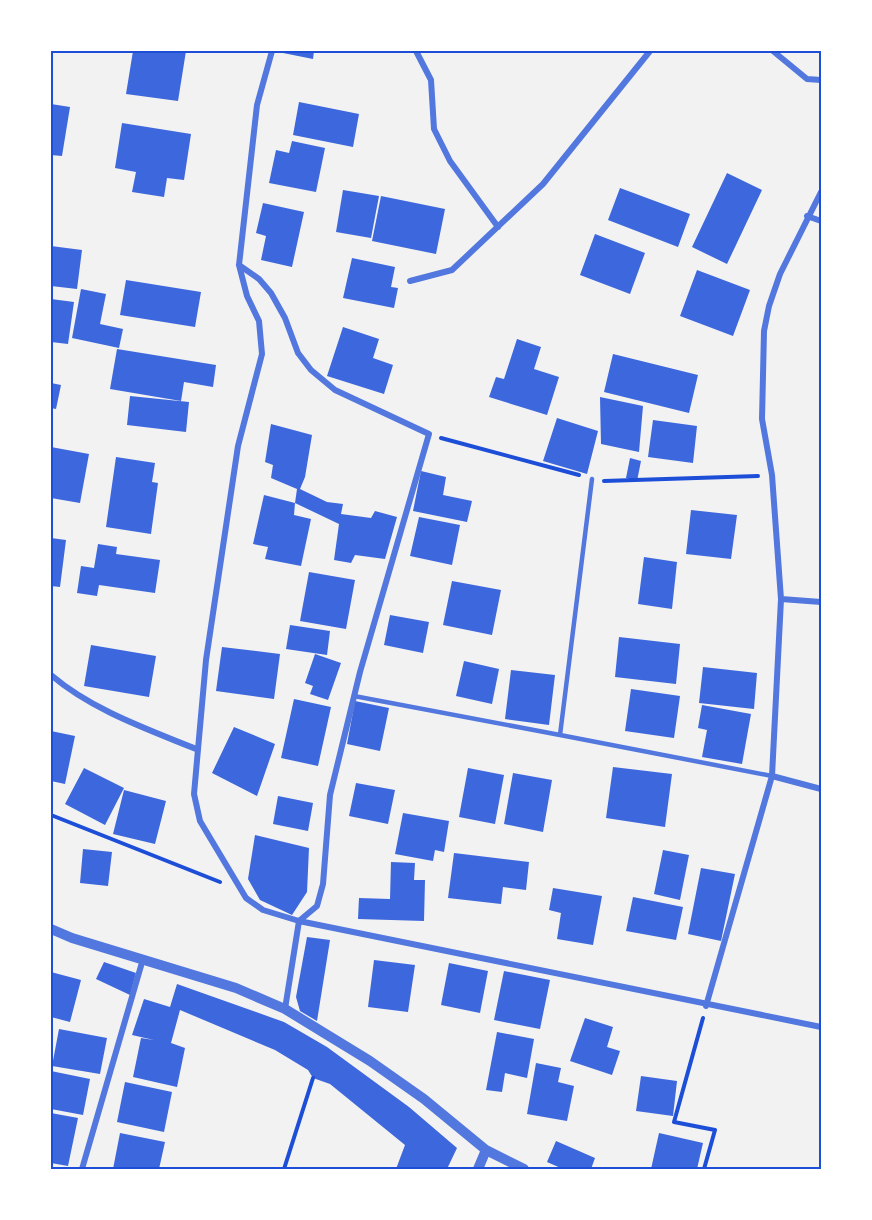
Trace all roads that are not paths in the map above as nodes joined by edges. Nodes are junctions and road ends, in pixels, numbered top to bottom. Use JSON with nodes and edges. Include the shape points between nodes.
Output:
{"nodes":[{"id":1,"x":272,"y":51,"type":"edge"},
{"id":2,"x":416,"y":51,"type":"edge"},
{"id":3,"x":650,"y":51,"type":"edge"},
{"id":4,"x":774,"y":51,"type":"edge"},
{"id":5,"x":821,"y":80,"type":"edge"},
{"id":6,"x":821,"y":192,"type":"edge"},
{"id":7,"x":807,"y":216,"type":"junction"},
{"id":8,"x":821,"y":221,"type":"edge"},
{"id":9,"x":498,"y":227,"type":"junction"},
{"id":10,"x":239,"y":265,"type":"junction"},
{"id":11,"x":410,"y":281,"type":"dead end"},
{"id":12,"x":592,"y":479,"type":"dead end"},
{"id":13,"x":781,"y":599,"type":"junction"},
{"id":14,"x":821,"y":602,"type":"edge"},
{"id":15,"x":51,"y":675,"type":"edge"},
{"id":16,"x":354,"y":696,"type":"junction"},
{"id":17,"x":560,"y":735,"type":"junction"},
{"id":18,"x":196,"y":749,"type":"junction"},
{"id":19,"x":772,"y":776,"type":"junction"},
{"id":20,"x":821,"y":789,"type":"edge"},
{"id":21,"x":299,"y":921,"type":"junction"},
{"id":22,"x":51,"y":929,"type":"edge"},
{"id":23,"x":143,"y":959,"type":"junction"},
{"id":24,"x":706,"y":1006,"type":"junction"},
{"id":25,"x":285,"y":1009,"type":"junction"},
{"id":26,"x":821,"y":1028,"type":"edge"},
{"id":27,"x":486,"y":1150,"type":"junction"},
{"id":28,"x":82,"y":1169,"type":"edge"},
{"id":29,"x":478,"y":1169,"type":"edge"},
{"id":30,"x":524,"y":1169,"type":"edge"}],
"edges":[{"from":1,"to":10,"type":"street","via":[[257,105]]},
{"from":2,"to":9,"type":"street","via":[[431,80],[434,129],[450,161]]},
{"from":3,"to":9,"type":"street","via":[[543,184]]},
{"from":4,"to":5,"type":"street","via":[[807,79]]},
{"from":6,"to":7,"type":"street"},
{"from":7,"to":8,"type":"street"},
{"from":7,"to":13,"type":"street","via":[[780,274],[764,331],[762,419],[772,475]]},
{"from":9,"to":11,"type":"street","via":[[452,270]]},
{"from":10,"to":16,"type":"street","via":[[259,279],[271,294],[310,370],[335,390],[429,434]]},
{"from":10,"to":18,"type":"street","via":[[259,321],[262,354],[238,446]]},
{"from":12,"to":17,"type":"lane"},
{"from":13,"to":14,"type":"street"},
{"from":13,"to":19,"type":"street"},
{"from":15,"to":18,"type":"street","via":[[66,688],[130,721]]},
{"from":16,"to":17,"type":"lane"},
{"from":16,"to":21,"type":"street","via":[[330,795],[320,895],[317,906]]},
{"from":17,"to":19,"type":"lane"},
{"from":18,"to":21,"type":"street","via":[[194,794],[200,821],[240,889],[263,910]]},
{"from":19,"to":20,"type":"street"},
{"from":19,"to":24,"type":"street"},
{"from":21,"to":24,"type":"street"},
{"from":21,"to":25,"type":"street"},
{"from":22,"to":23,"type":"street"},
{"from":23,"to":25,"type":"street","via":[[236,988]]},
{"from":23,"to":28,"type":"street"},
{"from":24,"to":26,"type":"street"},
{"from":25,"to":27,"type":"street","via":[[370,1061]]},
{"from":27,"to":29,"type":"street"},
{"from":27,"to":30,"type":"street"}]}
